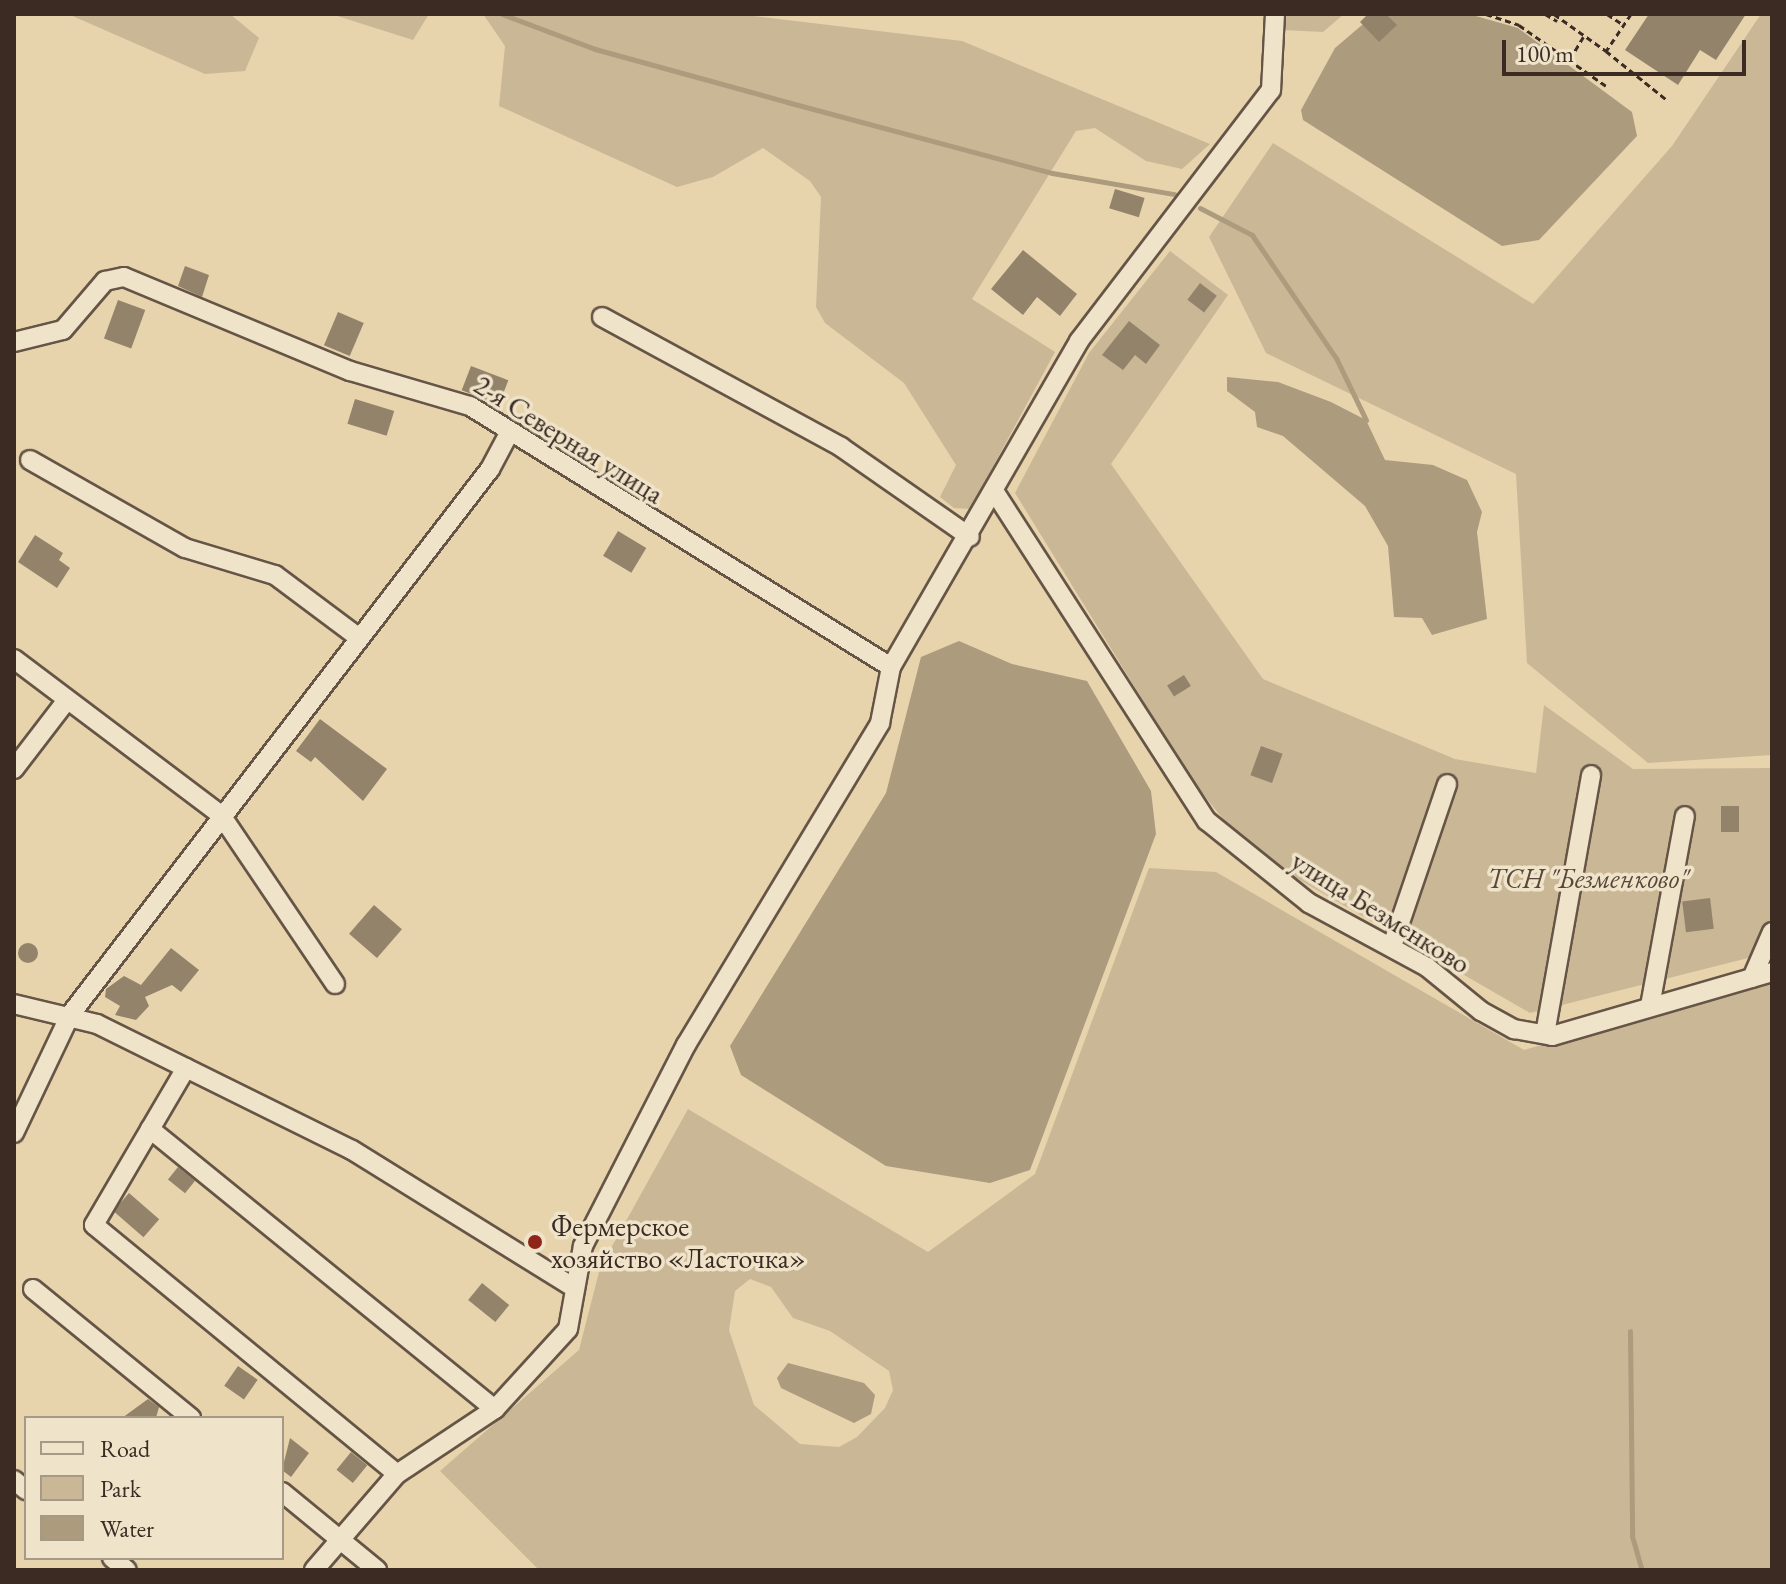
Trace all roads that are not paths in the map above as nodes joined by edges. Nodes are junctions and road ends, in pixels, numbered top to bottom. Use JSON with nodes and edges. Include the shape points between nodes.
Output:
{"nodes":[{"id":1,"x":1275,"y":14,"type":"edge"},
{"id":2,"x":602,"y":317,"type":"dead end"},
{"id":3,"x":14,"y":342,"type":"edge"},
{"id":4,"x":508,"y":435,"type":"junction"},
{"id":5,"x":30,"y":460,"type":"dead end"},
{"id":6,"x":996,"y":494,"type":"junction"},
{"id":7,"x":970,"y":537,"type":"junction"},
{"id":8,"x":358,"y":637,"type":"junction"},
{"id":9,"x":14,"y":659,"type":"edge"},
{"id":10,"x":891,"y":667,"type":"junction"},
{"id":11,"x":67,"y":700,"type":"junction"},
{"id":12,"x":14,"y":769,"type":"edge"},
{"id":13,"x":1591,"y":775,"type":"dead end"},
{"id":14,"x":1447,"y":784,"type":"dead end"},
{"id":15,"x":221,"y":815,"type":"junction"},
{"id":16,"x":1685,"y":816,"type":"dead end"},
{"id":17,"x":1772,"y":932,"type":"edge"},
{"id":18,"x":1392,"y":946,"type":"junction"},
{"id":19,"x":1772,"y":972,"type":"edge"},
{"id":20,"x":1752,"y":978,"type":"junction"},
{"id":21,"x":335,"y":984,"type":"dead end"},
{"id":22,"x":14,"y":1004,"type":"edge"},
{"id":23,"x":1650,"y":1006,"type":"junction"},
{"id":24,"x":70,"y":1015,"type":"junction"},
{"id":25,"x":1545,"y":1034,"type":"junction"},
{"id":26,"x":186,"y":1068,"type":"junction"},
{"id":27,"x":150,"y":1129,"type":"junction"},
{"id":28,"x":14,"y":1133,"type":"edge"},
{"id":29,"x":575,"y":1288,"type":"junction"},
{"id":30,"x":33,"y":1289,"type":"dead end"},
{"id":31,"x":495,"y":1409,"type":"junction"},
{"id":32,"x":189,"y":1416,"type":"edge"},
{"id":33,"x":397,"y":1474,"type":"junction"},
{"id":34,"x":284,"y":1494,"type":"edge"},
{"id":35,"x":339,"y":1539,"type":"junction"},
{"id":36,"x":314,"y":1570,"type":"edge"},
{"id":37,"x":377,"y":1570,"type":"edge"}],
"edges":[{"from":1,"to":6,"type":"street","via":[[1271,90],[1079,341]]},
{"from":2,"to":7,"type":"street","via":[[841,447]]},
{"from":3,"to":4,"type":"street","name":"2-я Северная улица","via":[[63,330],[105,281],[124,277],[350,371],[470,406]]},
{"from":4,"to":8,"type":"street"},
{"from":4,"to":10,"type":"street","name":"2-я Северная улица"},
{"from":5,"to":8,"type":"street","via":[[185,548],[275,575]]},
{"from":6,"to":7,"type":"street"},
{"from":6,"to":18,"type":"street","name":"улица Безменково","via":[[1207,821],[1309,903]]},
{"from":7,"to":10,"type":"street"},
{"from":8,"to":15,"type":"street"},
{"from":9,"to":11,"type":"street"},
{"from":10,"to":29,"type":"street","via":[[880,723],[686,1045],[583,1246]]},
{"from":11,"to":12,"type":"street"},
{"from":11,"to":15,"type":"street"},
{"from":13,"to":25,"type":"street"},
{"from":14,"to":18,"type":"street"},
{"from":15,"to":21,"type":"street"},
{"from":15,"to":24,"type":"street"},
{"from":16,"to":23,"type":"street"},
{"from":17,"to":20,"type":"street"},
{"from":18,"to":25,"type":"street","name":"улица Безменково","via":[[1481,1011]]},
{"from":19,"to":20,"type":"street"},
{"from":20,"to":23,"type":"street"},
{"from":22,"to":24,"type":"street"},
{"from":23,"to":25,"type":"street"},
{"from":24,"to":26,"type":"street"},
{"from":24,"to":28,"type":"street"},
{"from":26,"to":27,"type":"street"},
{"from":26,"to":29,"type":"street","via":[[352,1150]]},
{"from":27,"to":31,"type":"street"},
{"from":27,"to":33,"type":"street","via":[[94,1225]]},
{"from":29,"to":31,"type":"street","via":[[568,1329]]},
{"from":30,"to":32,"type":"street"},
{"from":31,"to":33,"type":"street"},
{"from":33,"to":35,"type":"street"},
{"from":34,"to":35,"type":"street"},
{"from":35,"to":36,"type":"street"},
{"from":35,"to":37,"type":"street"}]}
